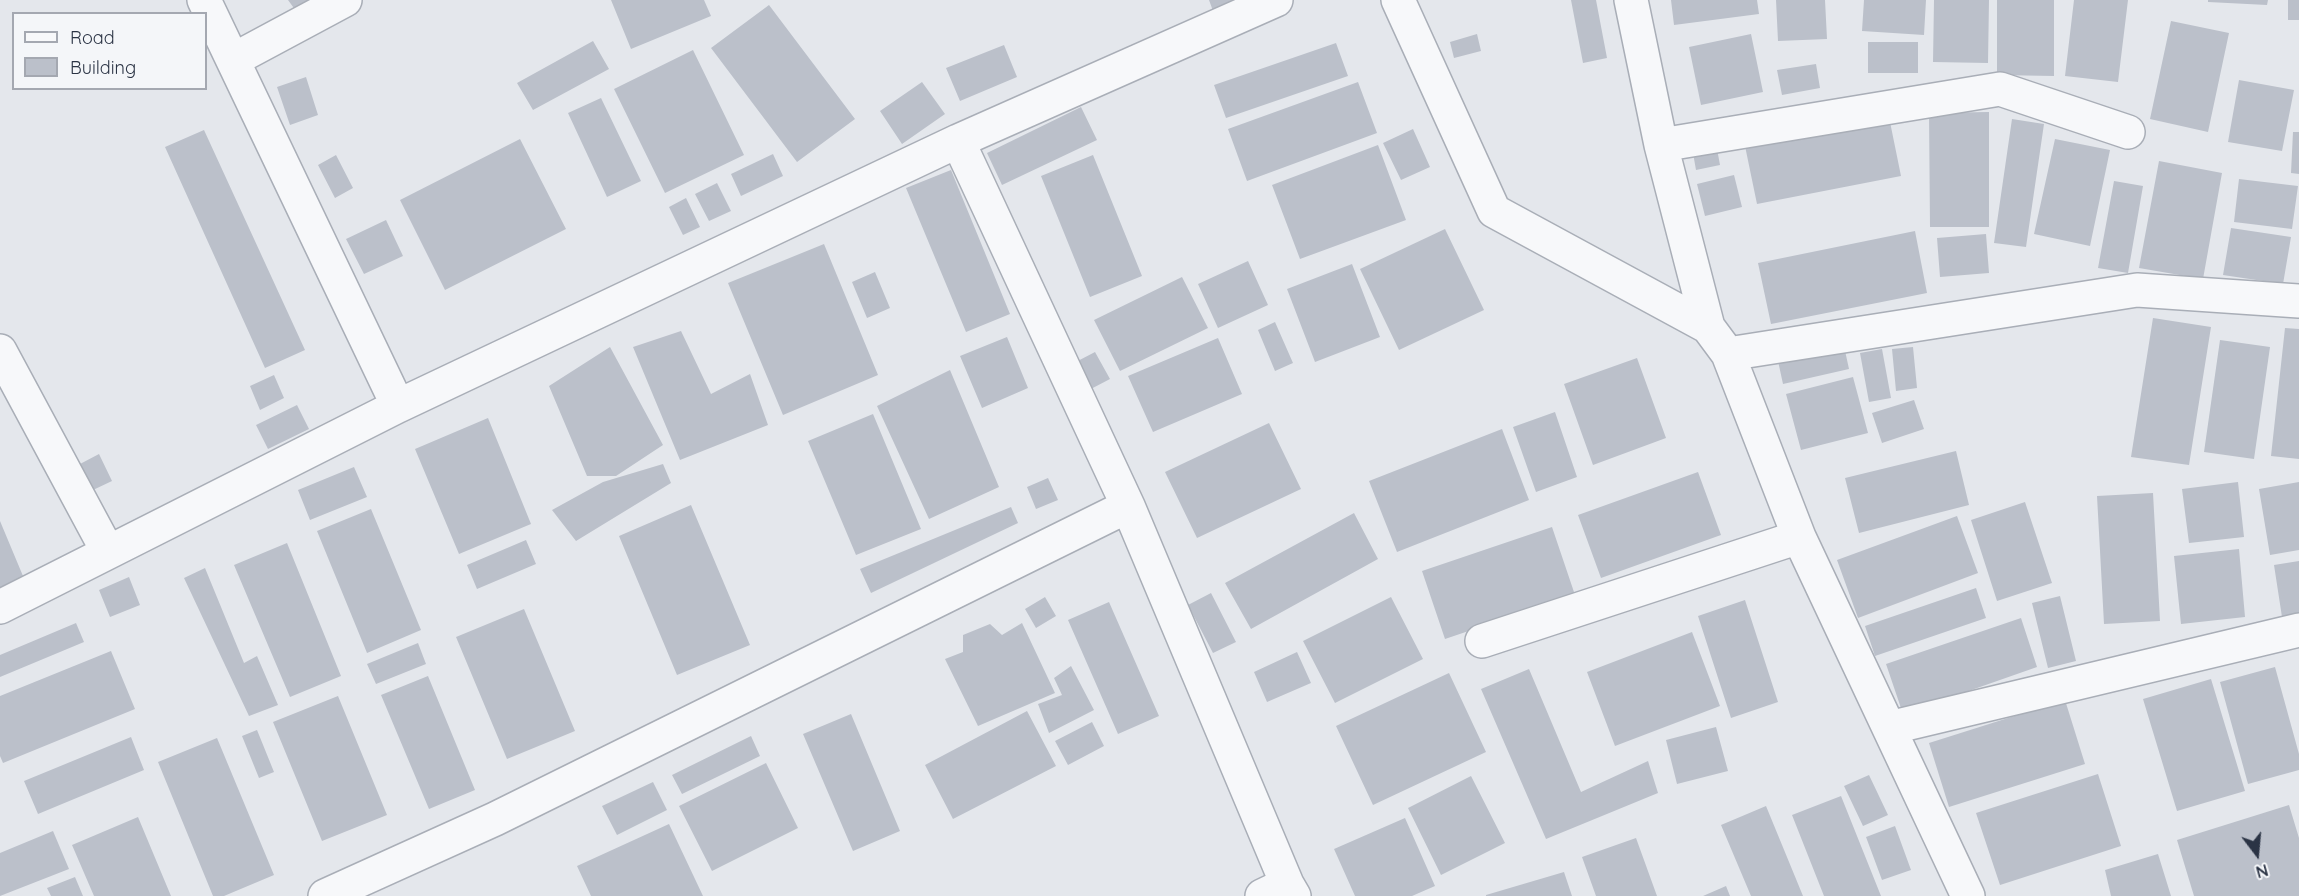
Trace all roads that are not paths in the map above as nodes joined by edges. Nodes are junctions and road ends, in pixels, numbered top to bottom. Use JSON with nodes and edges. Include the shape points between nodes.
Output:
{"nodes":[{"id":1,"x":204,"y":0,"type":"edge"},
{"id":2,"x":345,"y":0,"type":"edge"},
{"id":3,"x":1275,"y":0,"type":"edge"},
{"id":4,"x":1398,"y":0,"type":"edge"},
{"id":5,"x":1631,"y":0,"type":"edge"},
{"id":6,"x":233,"y":60,"type":"junction"},
{"id":7,"x":2128,"y":132,"type":"dead end"},
{"id":8,"x":958,"y":141,"type":"junction"},
{"id":9,"x":1661,"y":145,"type":"junction"},
{"id":10,"x":2299,"y":302,"type":"edge"},
{"id":11,"x":1708,"y":327,"type":"junction"},
{"id":12,"x":0,"y":351,"type":"edge"},
{"id":13,"x":1728,"y":354,"type":"junction"},
{"id":14,"x":398,"y":406,"type":"junction"},
{"id":15,"x":1128,"y":506,"type":"junction"},
{"id":16,"x":1799,"y":537,"type":"junction"},
{"id":17,"x":108,"y":552,"type":"junction"},
{"id":18,"x":0,"y":607,"type":"edge"},
{"id":19,"x":2299,"y":630,"type":"edge"},
{"id":20,"x":1482,"y":641,"type":"dead end"},
{"id":21,"x":1889,"y":728,"type":"junction"},
{"id":22,"x":1281,"y":892,"type":"edge"},
{"id":23,"x":1964,"y":894,"type":"edge"},
{"id":24,"x":325,"y":896,"type":"edge"}],
"edges":[{"from":1,"to":6,"type":"street"},
{"from":2,"to":6,"type":"street"},
{"from":3,"to":8,"type":"street"},
{"from":4,"to":11,"type":"street","via":[[1494,211]]},
{"from":5,"to":9,"type":"street"},
{"from":6,"to":14,"type":"street"},
{"from":7,"to":9,"type":"street","via":[[2000,89]]},
{"from":8,"to":14,"type":"street"},
{"from":8,"to":15,"type":"street"},
{"from":9,"to":11,"type":"street"},
{"from":10,"to":13,"type":"street","via":[[2137,290]]},
{"from":11,"to":13,"type":"street"},
{"from":12,"to":17,"type":"street"},
{"from":13,"to":16,"type":"street"},
{"from":14,"to":17,"type":"street"},
{"from":15,"to":22,"type":"street"},
{"from":15,"to":24,"type":"street","via":[[495,819]]},
{"from":16,"to":20,"type":"street"},
{"from":16,"to":21,"type":"street"},
{"from":17,"to":18,"type":"street"},
{"from":19,"to":21,"type":"street"},
{"from":21,"to":23,"type":"street"}]}
